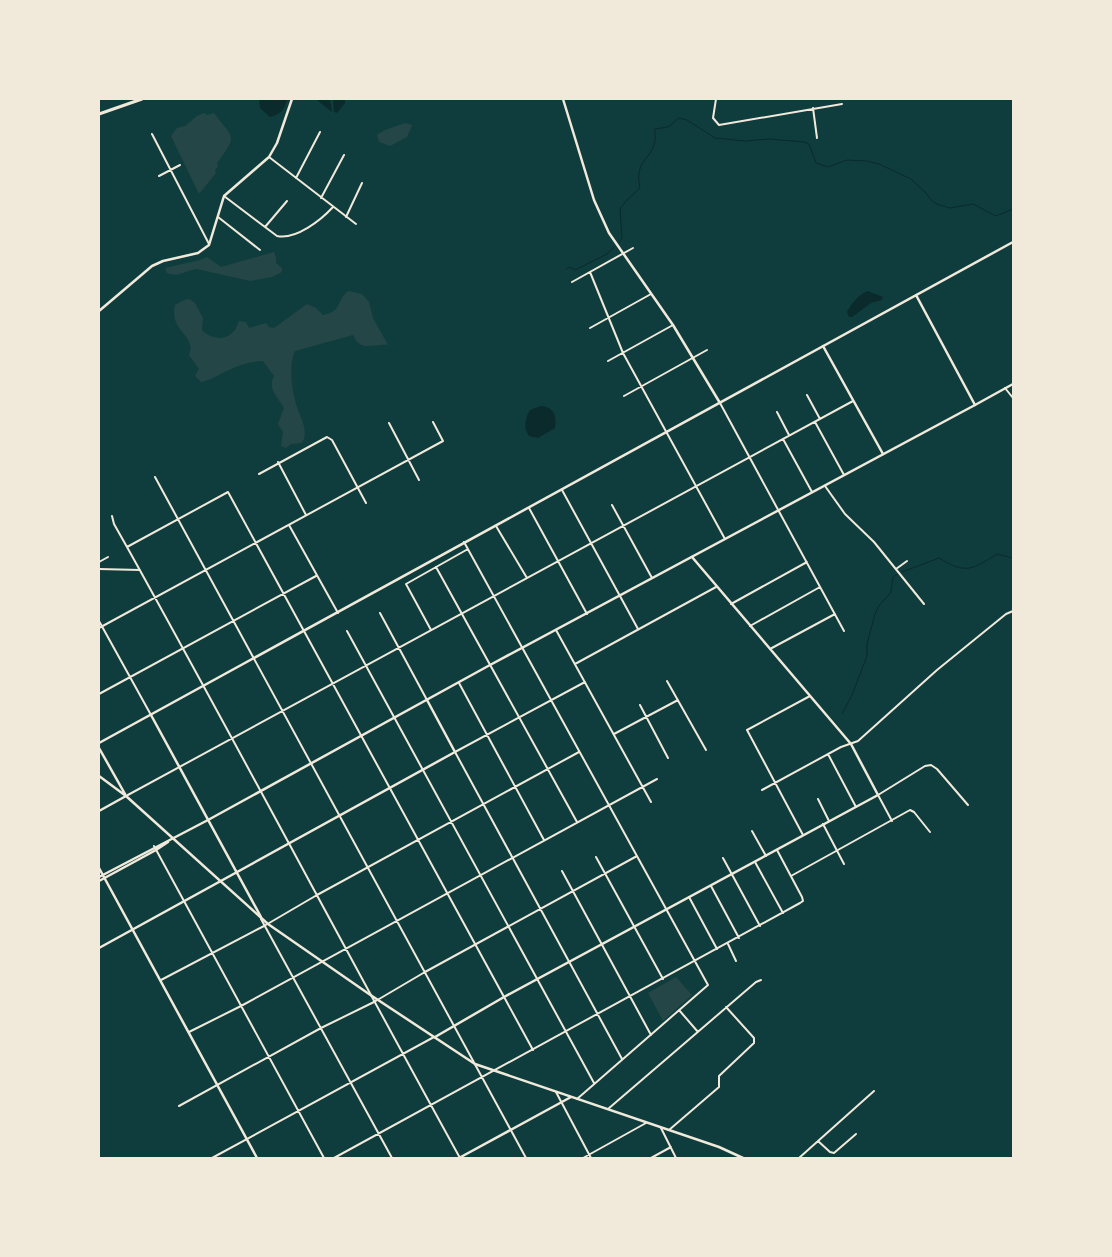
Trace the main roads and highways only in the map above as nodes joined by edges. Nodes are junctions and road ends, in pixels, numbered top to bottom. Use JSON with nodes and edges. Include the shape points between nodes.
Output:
{"nodes":[{"id":1,"x":142,"y":99,"type":"edge"},
{"id":2,"x":292,"y":99,"type":"edge"},
{"id":3,"x":562,"y":99,"type":"edge"},
{"id":4,"x":99,"y":114,"type":"edge"},
{"id":5,"x":1013,"y":242,"type":"edge"},
{"id":6,"x":916,"y":295,"type":"junction"},
{"id":7,"x":99,"y":311,"type":"edge"},
{"id":8,"x":823,"y":346,"type":"junction"},
{"id":9,"x":1013,"y":384,"type":"edge"},
{"id":10,"x":720,"y":403,"type":"junction"},
{"id":11,"x":975,"y":405,"type":"junction"},
{"id":12,"x":883,"y":454,"type":"junction"},
{"id":13,"x":692,"y":557,"type":"junction"},
{"id":14,"x":427,"y":700,"type":"junction"},
{"id":15,"x":151,"y":715,"type":"junction"},
{"id":16,"x":99,"y":743,"type":"edge"},
{"id":17,"x":99,"y":748,"type":"edge"},
{"id":18,"x":99,"y":776,"type":"edge"},
{"id":19,"x":126,"y":796,"type":"junction"},
{"id":20,"x":99,"y":811,"type":"edge"},
{"id":21,"x":208,"y":820,"type":"junction"},
{"id":22,"x":173,"y":838,"type":"junction"},
{"id":23,"x":99,"y":868,"type":"edge"},
{"id":24,"x":236,"y":872,"type":"junction"},
{"id":25,"x":99,"y":876,"type":"edge"},
{"id":26,"x":103,"y":876,"type":"junction"},
{"id":27,"x":99,"y":881,"type":"edge"},
{"id":28,"x":219,"y":881,"type":"junction"},
{"id":29,"x":261,"y":918,"type":"junction"},
{"id":30,"x":132,"y":929,"type":"junction"},
{"id":31,"x":99,"y":948,"type":"edge"},
{"id":32,"x":435,"y":1037,"type":"junction"},
{"id":33,"x":572,"y":1097,"type":"junction"},
{"id":34,"x":257,"y":1158,"type":"edge"},
{"id":35,"x":460,"y":1158,"type":"edge"},
{"id":36,"x":743,"y":1158,"type":"edge"}],
"edges":[{"from":1,"to":4,"type":"highway"},
{"from":2,"to":7,"type":"main road","via":[[277,143],[269,157],[224,196],[209,245],[198,253],[163,260],[152,266]]},
{"from":3,"to":10,"type":"main road","via":[[601,219],[622,254],[673,325]]},
{"from":5,"to":6,"type":"main road"},
{"from":6,"to":8,"type":"main road"},
{"from":6,"to":11,"type":"main road"},
{"from":8,"to":10,"type":"main road"},
{"from":8,"to":12,"type":"main road"},
{"from":9,"to":11,"type":"main road"},
{"from":10,"to":15,"type":"main road"},
{"from":11,"to":12,"type":"main road"},
{"from":12,"to":13,"type":"main road"},
{"from":13,"to":14,"type":"main road"},
{"from":13,"to":32,"type":"main road","via":[[851,744],[878,795],[504,997]]},
{"from":14,"to":21,"type":"main road"},
{"from":14,"to":24,"type":"main road","via":[[455,752]]},
{"from":15,"to":16,"type":"main road"},
{"from":15,"to":21,"type":"main road"},
{"from":17,"to":19,"type":"main road"},
{"from":18,"to":19,"type":"main road"},
{"from":19,"to":20,"type":"main road"},
{"from":19,"to":22,"type":"main road"},
{"from":21,"to":22,"type":"main road"},
{"from":21,"to":24,"type":"main road"},
{"from":22,"to":26,"type":"main road","via":[[154,846]]},
{"from":22,"to":26,"type":"main road","via":[[156,850]]},
{"from":22,"to":28,"type":"main road"},
{"from":23,"to":26,"type":"main road"},
{"from":24,"to":28,"type":"main road"},
{"from":24,"to":29,"type":"main road"},
{"from":25,"to":26,"type":"main road"},
{"from":26,"to":27,"type":"main road"},
{"from":26,"to":30,"type":"main road"},
{"from":28,"to":29,"type":"main road"},
{"from":28,"to":30,"type":"main road"},
{"from":29,"to":32,"type":"main road"},
{"from":30,"to":31,"type":"main road"},
{"from":30,"to":34,"type":"main road"},
{"from":32,"to":33,"type":"main road","via":[[475,1064]]},
{"from":33,"to":35,"type":"main road"},
{"from":33,"to":36,"type":"main road","via":[[719,1147]]}]}
